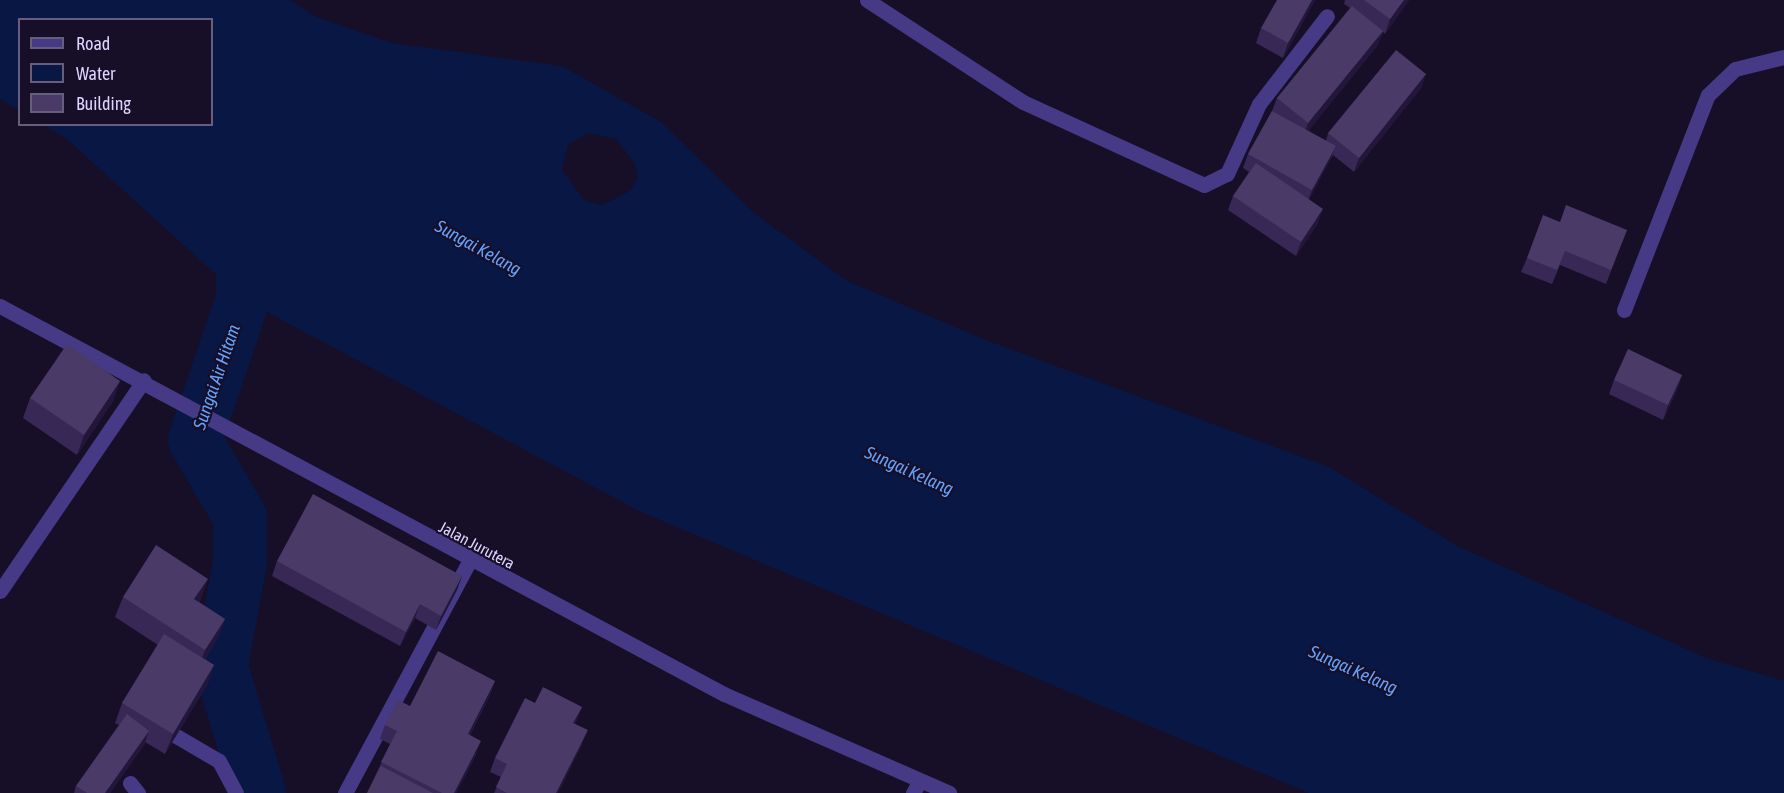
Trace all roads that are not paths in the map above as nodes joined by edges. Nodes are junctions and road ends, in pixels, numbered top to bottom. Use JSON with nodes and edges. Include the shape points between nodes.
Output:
{"nodes":[{"id":1,"x":867,"y":0,"type":"edge"},
{"id":2,"x":1326,"y":16,"type":"dead end"},
{"id":3,"x":1784,"y":57,"type":"edge"},
{"id":4,"x":0,"y":306,"type":"edge"},
{"id":5,"x":1623,"y":310,"type":"dead end"},
{"id":6,"x":144,"y":381,"type":"junction"},
{"id":7,"x":469,"y":562,"type":"junction"},
{"id":8,"x":0,"y":591,"type":"edge"},
{"id":9,"x":146,"y":719,"type":"edge"},
{"id":10,"x":916,"y":787,"type":"edge"},
{"id":11,"x":236,"y":793,"type":"edge"},
{"id":12,"x":345,"y":793,"type":"edge"},
{"id":13,"x":949,"y":793,"type":"edge"}],
"edges":[{"from":1,"to":2,"type":"street","via":[[1023,102],[1204,185],[1227,174],[1259,104]]},
{"from":3,"to":5,"type":"street","via":[[1736,69],[1708,95]]},
{"from":4,"to":6,"type":"street","name":"Jalan Jurutera"},
{"from":6,"to":7,"type":"street","name":"Jalan Jurutera"},
{"from":6,"to":8,"type":"street"},
{"from":7,"to":10,"type":"street","name":"Jalan Jurutera","via":[[724,694]]},
{"from":7,"to":12,"type":"street"},
{"from":9,"to":11,"type":"street","via":[[219,761]]},
{"from":10,"to":13,"type":"street","name":"Jalan Jurutera"}]}
